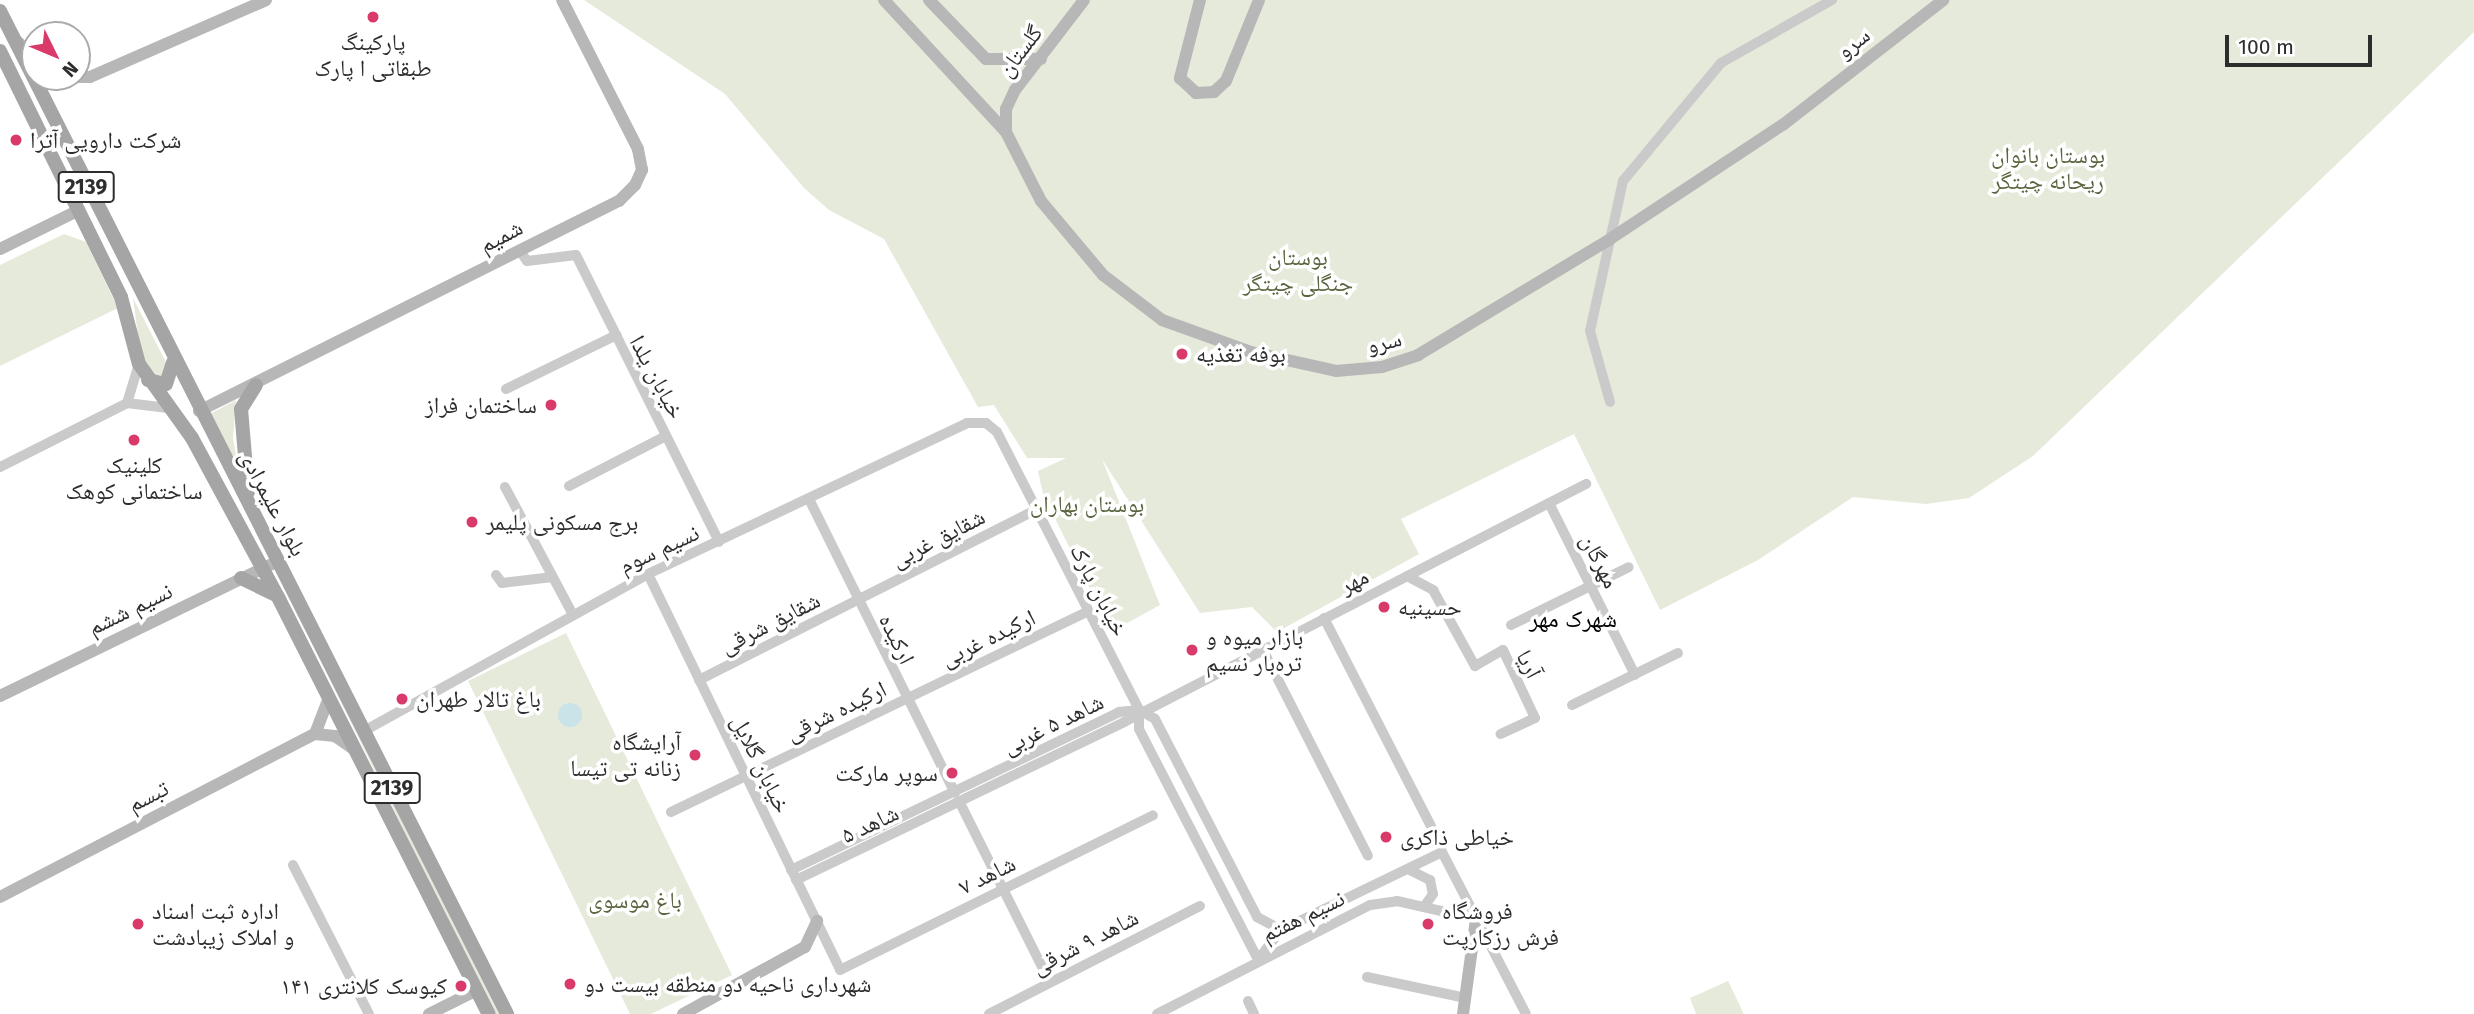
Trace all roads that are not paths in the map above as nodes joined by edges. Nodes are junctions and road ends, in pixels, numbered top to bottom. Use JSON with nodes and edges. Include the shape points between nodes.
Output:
{"nodes":[{"id":1,"x":267,"y":0,"type":"edge"},
{"id":2,"x":562,"y":0,"type":"edge"},
{"id":3,"x":884,"y":0,"type":"edge"},
{"id":4,"x":929,"y":0,"type":"edge"},
{"id":5,"x":1084,"y":0,"type":"edge"},
{"id":6,"x":1200,"y":0,"type":"edge"},
{"id":7,"x":1259,"y":0,"type":"edge"},
{"id":8,"x":1832,"y":0,"type":"edge"},
{"id":9,"x":1942,"y":0,"type":"edge"},
{"id":10,"x":0,"y":11,"type":"edge"},
{"id":11,"x":13,"y":36,"type":"junction"},
{"id":12,"x":21,"y":44,"type":"edge"},
{"id":13,"x":0,"y":51,"type":"edge"},
{"id":14,"x":1041,"y":60,"type":"junction"},
{"id":15,"x":91,"y":77,"type":"edge"},
{"id":16,"x":1006,"y":132,"type":"junction"},
{"id":17,"x":79,"y":210,"type":"junction"},
{"id":18,"x":1610,"y":239,"type":"junction"},
{"id":19,"x":0,"y":249,"type":"edge"},
{"id":20,"x":520,"y":251,"type":"junction"},
{"id":21,"x":616,"y":335,"type":"junction"},
{"id":22,"x":173,"y":362,"type":"junction"},
{"id":23,"x":139,"y":364,"type":"junction"},
{"id":24,"x":148,"y":380,"type":"junction"},
{"id":25,"x":256,"y":385,"type":"junction"},
{"id":26,"x":506,"y":389,"type":"dead end"},
{"id":27,"x":1610,"y":402,"type":"dead end"},
{"id":28,"x":127,"y":403,"type":"junction"},
{"id":29,"x":166,"y":408,"type":"junction"},
{"id":30,"x":199,"y":411,"type":"junction"},
{"id":31,"x":979,"y":422,"type":"joint"},
{"id":32,"x":666,"y":436,"type":"junction"},
{"id":33,"x":0,"y":467,"type":"edge"},
{"id":34,"x":1586,"y":484,"type":"dead end"},
{"id":35,"x":505,"y":486,"type":"dead end"},
{"id":36,"x":569,"y":486,"type":"dead end"},
{"id":37,"x":808,"y":499,"type":"junction"},
{"id":38,"x":1549,"y":503,"type":"junction"},
{"id":39,"x":1036,"y":510,"type":"junction"},
{"id":40,"x":254,"y":514,"type":"junction"},
{"id":41,"x":719,"y":542,"type":"junction"},
{"id":42,"x":278,"y":561,"type":"junction"},
{"id":43,"x":1629,"y":567,"type":"dead end"},
{"id":44,"x":262,"y":568,"type":"junction"},
{"id":45,"x":648,"y":574,"type":"junction"},
{"id":46,"x":496,"y":575,"type":"dead end"},
{"id":47,"x":1407,"y":576,"type":"junction"},
{"id":48,"x":552,"y":577,"type":"junction"},
{"id":49,"x":241,"y":578,"type":"junction"},
{"id":50,"x":1590,"y":586,"type":"junction"},
{"id":51,"x":278,"y":597,"type":"junction"},
{"id":52,"x":857,"y":601,"type":"junction"},
{"id":53,"x":1088,"y":611,"type":"junction"},
{"id":54,"x":572,"y":613,"type":"junction"},
{"id":55,"x":1324,"y":618,"type":"junction"},
{"id":56,"x":1511,"y":625,"type":"dead end"},
{"id":57,"x":1262,"y":648,"type":"junction"},
{"id":58,"x":1678,"y":653,"type":"dead end"},
{"id":59,"x":1635,"y":674,"type":"junction"},
{"id":60,"x":699,"y":680,"type":"junction"},
{"id":61,"x":0,"y":696,"type":"edge"},
{"id":62,"x":329,"y":698,"type":"junction"},
{"id":63,"x":905,"y":700,"type":"junction"},
{"id":64,"x":1572,"y":705,"type":"dead end"},
{"id":65,"x":1139,"y":710,"type":"junction"},
{"id":66,"x":364,"y":731,"type":"junction"},
{"id":67,"x":315,"y":734,"type":"junction"},
{"id":68,"x":1501,"y":734,"type":"dead end"},
{"id":69,"x":355,"y":750,"type":"junction"},
{"id":70,"x":746,"y":776,"type":"junction"},
{"id":71,"x":958,"y":798,"type":"junction"},
{"id":72,"x":671,"y":812,"type":"dead end"},
{"id":73,"x":1153,"y":815,"type":"dead end"},
{"id":74,"x":1431,"y":826,"type":"dead end"},
{"id":75,"x":1368,"y":856,"type":"dead end"},
{"id":76,"x":293,"y":865,"type":"dead end"},
{"id":77,"x":1408,"y":869,"type":"junction"},
{"id":78,"x":794,"y":875,"type":"junction"},
{"id":79,"x":1003,"y":888,"type":"junction"},
{"id":80,"x":0,"y":897,"type":"edge"},
{"id":81,"x":1200,"y":906,"type":"dead end"},
{"id":82,"x":1424,"y":907,"type":"junction"},
{"id":83,"x":1476,"y":919,"type":"junction"},
{"id":84,"x":817,"y":921,"type":"junction"},
{"id":85,"x":1281,"y":930,"type":"junction"},
{"id":86,"x":1258,"y":960,"type":"junction"},
{"id":87,"x":839,"y":970,"type":"joint"},
{"id":88,"x":1367,"y":978,"type":"dead end"},
{"id":89,"x":1049,"y":981,"type":"junction"},
{"id":90,"x":477,"y":990,"type":"junction"},
{"id":91,"x":1466,"y":998,"type":"junction"},
{"id":92,"x":1248,"y":1001,"type":"dead end"},
{"id":93,"x":369,"y":1014,"type":"edge"},
{"id":94,"x":429,"y":1014,"type":"edge"},
{"id":95,"x":489,"y":1014,"type":"edge"},
{"id":96,"x":507,"y":1014,"type":"edge"},
{"id":97,"x":683,"y":1014,"type":"edge"},
{"id":98,"x":989,"y":1014,"type":"edge"},
{"id":99,"x":1157,"y":1014,"type":"edge"},
{"id":100,"x":1254,"y":1014,"type":"edge"},
{"id":101,"x":1462,"y":1014,"type":"edge"},
{"id":102,"x":1526,"y":1014,"type":"edge"}],
"edges":[{"from":1,"to":15,"type":"street"},
{"from":2,"to":20,"type":"street","name":"شمیم","via":[[639,149],[642,170],[619,201]]},
{"from":3,"to":16,"type":"street","name":"سرو"},
{"from":4,"to":14,"type":"street","via":[[986,59]]},
{"from":5,"to":14,"type":"street","name":"گلستان"},
{"from":6,"to":7,"type":"street","via":[[1180,78],[1196,93],[1214,92],[1226,81]]},
{"from":8,"to":18,"type":"street","via":[[1721,63],[1623,181]]},
{"from":9,"to":18,"type":"street","name":"سرو","via":[[1784,124]]},
{"from":10,"to":11,"type":"main road","name":"بلوار علیمرادی","number":"2139"},
{"from":11,"to":12,"type":"street"},
{"from":11,"to":22,"type":"main road","name":"بلوار علیمرادی","number":"2139"},
{"from":13,"to":17,"type":"main road","name":"بلوار علیمرادی","number":"2139"},
{"from":14,"to":16,"type":"street","name":"گلستان","via":[[1011,99]]},
{"from":16,"to":18,"type":"street","name":"سرو","via":[[1063,231],[1103,275],[1162,320],[1251,352],[1336,371],[1382,367],[1418,355]]},
{"from":17,"to":19,"type":"street"},
{"from":17,"to":23,"type":"main road","name":"بلوار علیمرادی","number":"2139","via":[[121,297]]},
{"from":18,"to":27,"type":"street","via":[[1590,331]]},
{"from":20,"to":21,"type":"street","via":[[527,261],[576,255]]},
{"from":20,"to":25,"type":"street","name":"شمیم"},
{"from":21,"to":26,"type":"street","name":"خیابان یلدا"},
{"from":21,"to":32,"type":"street","name":"خیابان یلدا"},
{"from":22,"to":24,"type":"main road","via":[[166,384]]},
{"from":22,"to":30,"type":"main road","name":"بلوار علیمرادی"},
{"from":23,"to":24,"type":"main road","name":"بلوار علیمرادی","number":"2139"},
{"from":23,"to":28,"type":"street"},
{"from":24,"to":29,"type":"main road","name":"بلوار علیمرادی","number":"2139"},
{"from":25,"to":30,"type":"street","name":"شمیم"},
{"from":25,"to":40,"type":"main road","via":[[241,409],[240,440]]},
{"from":28,"to":29,"type":"street"},
{"from":28,"to":33,"type":"street"},
{"from":29,"to":44,"type":"main road","name":"بلوار علیمرادی","number":"2139","via":[[192,438]]},
{"from":30,"to":40,"type":"main road","name":"بلوار علیمرادی","number":"2139"},
{"from":31,"to":37,"type":"street","name":"نسیم سوم"},
{"from":31,"to":39,"type":"street","name":"خیابان پارک","via":[[997,432]]},
{"from":32,"to":36,"type":"street"},
{"from":32,"to":41,"type":"street","name":"خیابان یلدا"},
{"from":34,"to":38,"type":"street","name":"مهر"},
{"from":35,"to":48,"type":"street"},
{"from":37,"to":41,"type":"street","name":"نسیم سوم"},
{"from":37,"to":52,"type":"street","name":"ارکیده"},
{"from":38,"to":47,"type":"street","name":"مهر"},
{"from":38,"to":50,"type":"street","name":"مهرگان"},
{"from":39,"to":52,"type":"street","name":"شقایق غربی"},
{"from":39,"to":53,"type":"street","name":"خیابان پارک"},
{"from":40,"to":42,"type":"main road","name":"بلوار علیمرادی","number":"2139"},
{"from":41,"to":45,"type":"street","name":"نسیم سوم"},
{"from":42,"to":44,"type":"street","name":"نسیم ششم"},
{"from":42,"to":66,"type":"main road","name":"بلوار علیمرادی","number":"2139"},
{"from":43,"to":50,"type":"street"},
{"from":44,"to":49,"type":"street","name":"نسیم ششم"},
{"from":44,"to":51,"type":"main road","name":"بلوار علیمرادی","number":"2139"},
{"from":45,"to":54,"type":"street","name":"نسیم سوم"},
{"from":45,"to":60,"type":"street","name":"خیابان گلایل"},
{"from":46,"to":48,"type":"street","via":[[502,583]]},
{"from":47,"to":55,"type":"street","name":"مهر"},
{"from":47,"to":68,"type":"street","name":"آریا","via":[[1433,590],[1475,666],[1503,650],[1535,718]]},
{"from":48,"to":54,"type":"street"},
{"from":49,"to":51,"type":"main road"},
{"from":49,"to":61,"type":"street","name":"نسیم ششم"},
{"from":50,"to":56,"type":"street"},
{"from":50,"to":59,"type":"street","name":"مهرگان"},
{"from":51,"to":62,"type":"main road","name":"بلوار علیمرادی","number":"2139"},
{"from":52,"to":60,"type":"street","name":"شقایق شرقی"},
{"from":52,"to":63,"type":"street","name":"ارکیده"},
{"from":53,"to":63,"type":"street","name":"ارکیده غربی"},
{"from":53,"to":65,"type":"street","name":"خیابان پارک"},
{"from":54,"to":66,"type":"street","name":"نسیم سوم"},
{"from":55,"to":57,"type":"street","name":"مهر"},
{"from":55,"to":74,"type":"street"},
{"from":57,"to":65,"type":"street","name":"مهر"},
{"from":57,"to":75,"type":"street"},
{"from":58,"to":59,"type":"street"},
{"from":59,"to":64,"type":"street"},
{"from":60,"to":70,"type":"street","name":"خیابان گلایل"},
{"from":62,"to":67,"type":"street"},
{"from":62,"to":69,"type":"main road","name":"بلوار علیمرادی","number":"2139"},
{"from":63,"to":70,"type":"street","name":"ارکیده شرقی"},
{"from":63,"to":71,"type":"street","name":"ارکیده"},
{"from":65,"to":71,"type":"street","name":"شاهد ۵ غربی"},
{"from":65,"to":85,"type":"street","name":"خیابان پارک","via":[[1155,719],[1256,917]]},
{"from":65,"to":86,"type":"street","name":"خیابان پارک","via":[[1139,729]]},
{"from":66,"to":96,"type":"main road","name":"بلوار علیمرادی","number":"2139"},
{"from":67,"to":69,"type":"street","via":[[335,736]]},
{"from":67,"to":80,"type":"street","name":"تبسم"},
{"from":69,"to":90,"type":"main road","name":"بلوار علیمرادی","number":"2139"},
{"from":70,"to":72,"type":"street"},
{"from":70,"to":78,"type":"street","name":"خیابان گلایل"},
{"from":71,"to":78,"type":"street","name":"شاهد ۵"},
{"from":71,"to":79,"type":"street","name":"ارکیده"},
{"from":73,"to":79,"type":"street","name":"شاهد ۷"},
{"from":76,"to":93,"type":"street"},
{"from":77,"to":82,"type":"street","via":[[1430,880],[1433,894]]},
{"from":77,"to":83,"type":"street","via":[[1442,852]]},
{"from":77,"to":85,"type":"street"},
{"from":78,"to":84,"type":"street","name":"خیابان گلایل"},
{"from":79,"to":87,"type":"street","name":"شاهد ۷"},
{"from":79,"to":89,"type":"street","name":"ارکیده"},
{"from":81,"to":89,"type":"street","name":"شاهد ۹ شرقی"},
{"from":82,"to":83,"type":"street","name":"نسیم هفتم"},
{"from":82,"to":86,"type":"street","name":"نسیم هفتم","via":[[1370,905]]},
{"from":83,"to":91,"type":"street"},
{"from":83,"to":102,"type":"street"},
{"from":84,"to":87,"type":"street","name":"خیابان گلایل"},
{"from":84,"to":97,"type":"street","via":[[805,947]]},
{"from":85,"to":86,"type":"street"},
{"from":86,"to":99,"type":"street","name":"نسیم هفتم"},
{"from":88,"to":91,"type":"street"},
{"from":89,"to":98,"type":"street","name":"شاهد ۹ شرقی"},
{"from":90,"to":94,"type":"street"},
{"from":90,"to":95,"type":"main road","name":"بلوار علیمرادی","number":"2139"},
{"from":91,"to":101,"type":"street"},
{"from":92,"to":100,"type":"street"}]}
